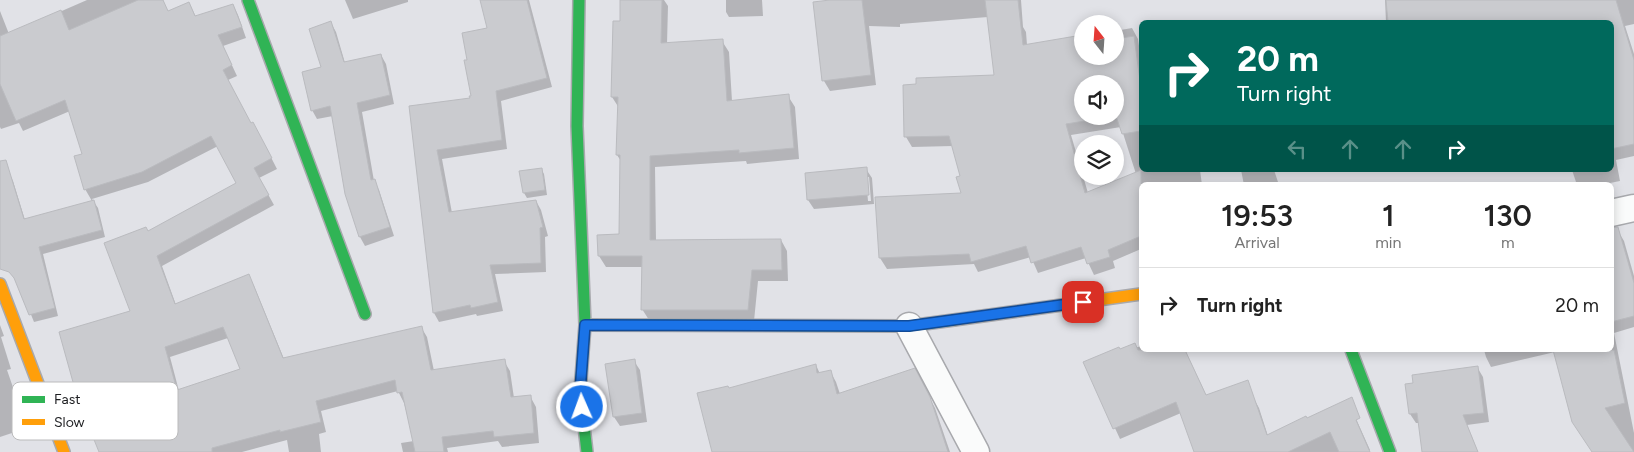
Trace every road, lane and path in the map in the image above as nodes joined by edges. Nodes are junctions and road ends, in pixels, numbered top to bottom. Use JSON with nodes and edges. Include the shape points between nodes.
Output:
{"nodes":[{"id":1,"x":248,"y":0,"type":"edge"},
{"id":2,"x":579,"y":0,"type":"edge"},
{"id":3,"x":1634,"y":208,"type":"edge"},
{"id":4,"x":1614,"y":212,"type":"edge"},
{"id":5,"x":0,"y":284,"type":"edge"},
{"id":6,"x":1139,"y":294,"type":"edge"},
{"id":7,"x":365,"y":314,"type":"dead end"},
{"id":8,"x":585,"y":325,"type":"junction"},
{"id":9,"x":909,"y":326,"type":"junction"},
{"id":10,"x":1352,"y":352,"type":"edge"},
{"id":11,"x":37,"y":382,"type":"edge"},
{"id":12,"x":59,"y":440,"type":"edge"},
{"id":13,"x":64,"y":452,"type":"edge"},
{"id":14,"x":587,"y":452,"type":"edge"},
{"id":15,"x":976,"y":452,"type":"edge"},
{"id":16,"x":1390,"y":452,"type":"edge"}],
"edges":[{"from":1,"to":7,"type":"street"},
{"from":2,"to":8,"type":"street","via":[[577,126]]},
{"from":3,"to":4,"type":"street"},
{"from":5,"to":11,"type":"street"},
{"from":6,"to":9,"type":"street"},
{"from":8,"to":9,"type":"street"},
{"from":8,"to":14,"type":"street","via":[[580,392]]},
{"from":9,"to":15,"type":"street"},
{"from":10,"to":16,"type":"street"},
{"from":12,"to":13,"type":"street"}]}
